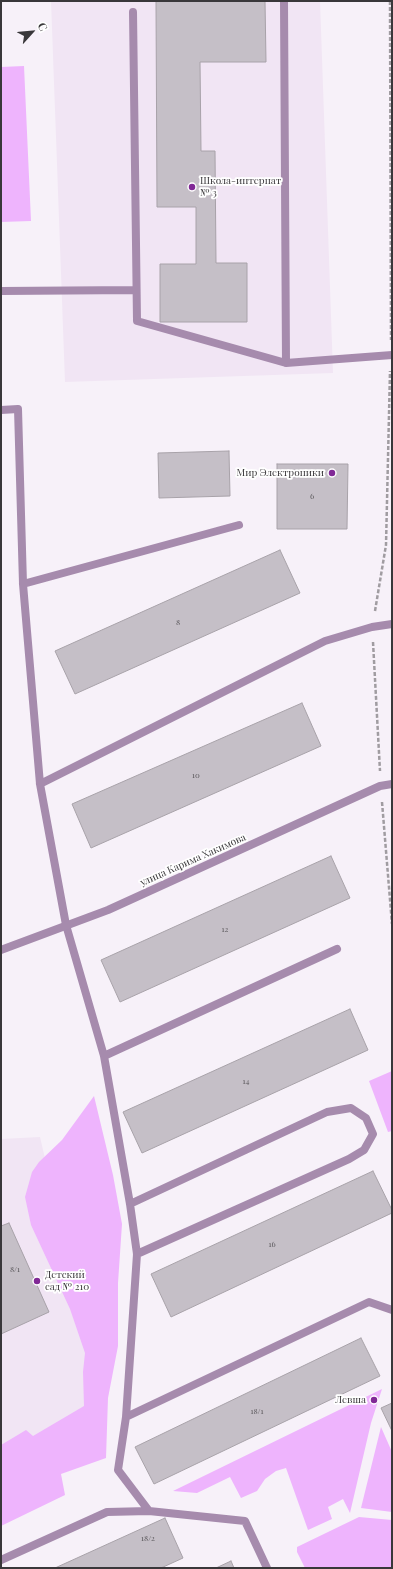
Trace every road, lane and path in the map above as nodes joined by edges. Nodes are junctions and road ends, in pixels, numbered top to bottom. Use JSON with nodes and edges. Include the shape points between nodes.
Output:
{"nodes":[{"id":1,"x":284,"y":1,"type":"edge"},
{"id":2,"x":390,"y":1,"type":"edge"},
{"id":3,"x":133,"y":12,"type":"dead end"},
{"id":4,"x":136,"y":290,"type":"junction"},
{"id":5,"x":1,"y":292,"type":"edge"},
{"id":6,"x":391,"y":355,"type":"edge"},
{"id":7,"x":286,"y":363,"type":"junction"},
{"id":8,"x":1,"y":410,"type":"edge"},
{"id":9,"x":239,"y":525,"type":"dead end"},
{"id":10,"x":23,"y":584,"type":"junction"},
{"id":11,"x":392,"y":624,"type":"edge"},
{"id":12,"x":372,"y":627,"type":"junction"},
{"id":13,"x":40,"y":784,"type":"junction"},
{"id":14,"x":392,"y":784,"type":"edge"},
{"id":15,"x":380,"y":786,"type":"junction"},
{"id":16,"x":392,"y":924,"type":"edge"},
{"id":17,"x":66,"y":925,"type":"junction"},
{"id":18,"x":337,"y":949,"type":"dead end"},
{"id":19,"x":1,"y":950,"type":"edge"},
{"id":20,"x":104,"y":1056,"type":"junction"},
{"id":21,"x":130,"y":1204,"type":"junction"},
{"id":22,"x":137,"y":1254,"type":"junction"},
{"id":23,"x":392,"y":1310,"type":"edge"},
{"id":24,"x":126,"y":1418,"type":"junction"},
{"id":25,"x":150,"y":1511,"type":"junction"},
{"id":26,"x":1,"y":1560,"type":"edge"},
{"id":27,"x":267,"y":1568,"type":"edge"}],
"edges":[{"from":1,"to":7,"type":"street"},
{"from":2,"to":6,"type":"path"},
{"from":3,"to":4,"type":"street"},
{"from":4,"to":5,"type":"street"},
{"from":4,"to":7,"type":"street","via":[[137,321]]},
{"from":6,"to":7,"type":"street"},
{"from":6,"to":12,"type":"path","via":[[386,545]]},
{"from":8,"to":10,"type":"street","via":[[18,409]]},
{"from":9,"to":10,"type":"street"},
{"from":10,"to":13,"type":"street"},
{"from":11,"to":12,"type":"street"},
{"from":12,"to":13,"type":"street","via":[[325,641]]},
{"from":12,"to":15,"type":"path"},
{"from":13,"to":17,"type":"street"},
{"from":14,"to":15,"type":"street","name":"улица Карима Хакимова"},
{"from":15,"to":16,"type":"path"},
{"from":15,"to":17,"type":"street","name":"улица Карима Хакимова","via":[[108,910]]},
{"from":17,"to":19,"type":"street","name":"улица Карима Хакимова"},
{"from":17,"to":20,"type":"street"},
{"from":18,"to":20,"type":"street"},
{"from":20,"to":21,"type":"street"},
{"from":21,"to":22,"type":"street"},
{"from":21,"to":22,"type":"street","via":[[327,1112],[351,1108],[366,1118],[373,1134],[364,1150],[349,1158]]},
{"from":22,"to":24,"type":"street"},
{"from":23,"to":24,"type":"street","via":[[369,1302]]},
{"from":24,"to":25,"type":"street","via":[[118,1470]]},
{"from":25,"to":26,"type":"street","via":[[107,1512]]},
{"from":25,"to":27,"type":"street","via":[[245,1521]]}]}
